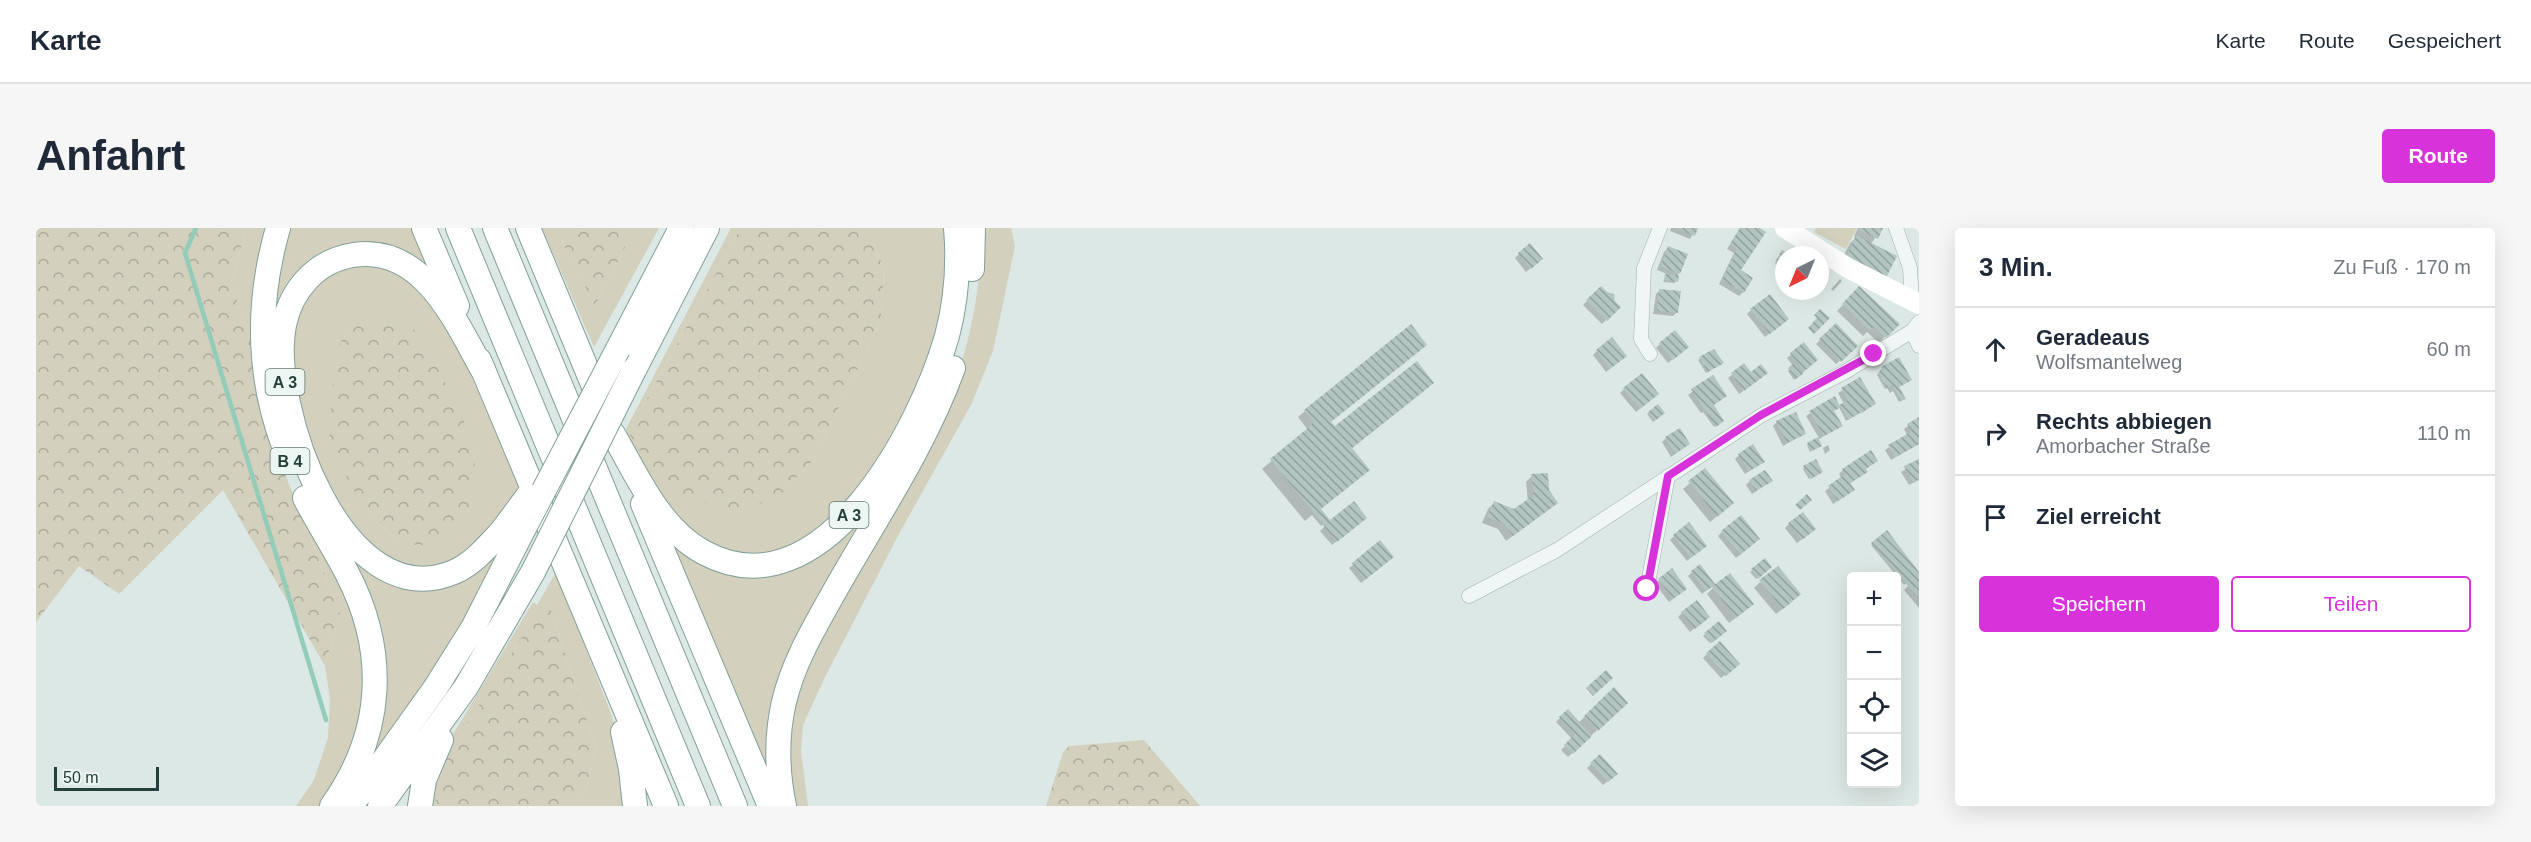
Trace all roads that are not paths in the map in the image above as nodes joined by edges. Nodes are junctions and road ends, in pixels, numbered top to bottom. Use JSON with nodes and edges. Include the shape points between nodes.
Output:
{"nodes":[{"id":1,"x":278,"y":228,"type":"edge"},
{"id":2,"x":424,"y":228,"type":"edge"},
{"id":3,"x":458,"y":228,"type":"edge"},
{"id":4,"x":495,"y":228,"type":"edge"},
{"id":5,"x":528,"y":228,"type":"edge"},
{"id":6,"x":681,"y":228,"type":"edge"},
{"id":7,"x":956,"y":228,"type":"edge"},
{"id":8,"x":973,"y":228,"type":"edge"},
{"id":9,"x":1660,"y":228,"type":"edge"},
{"id":10,"x":1785,"y":228,"type":"edge"},
{"id":11,"x":1896,"y":228,"type":"edge"},
{"id":12,"x":707,"y":230,"type":"edge"},
{"id":13,"x":1915,"y":302,"type":"edge"},
{"id":14,"x":1916,"y":326,"type":"edge"},
{"id":15,"x":1919,"y":346,"type":"edge"},
{"id":16,"x":1650,"y":354,"type":"dead end"},
{"id":17,"x":485,"y":374,"type":"junction"},
{"id":18,"x":613,"y":434,"type":"junction"},
{"id":19,"x":1668,"y":476,"type":"junction"},
{"id":20,"x":512,"y":531,"type":"junction"},
{"id":21,"x":1647,"y":589,"type":"dead end"},
{"id":22,"x":1469,"y":596,"type":"dead end"},
{"id":23,"x":606,"y":660,"type":"junction"},
{"id":24,"x":466,"y":687,"type":"junction"},
{"id":25,"x":332,"y":806,"type":"edge"},
{"id":26,"x":351,"y":806,"type":"edge"},
{"id":27,"x":380,"y":806,"type":"edge"},
{"id":28,"x":420,"y":806,"type":"edge"},
{"id":29,"x":635,"y":806,"type":"edge"},
{"id":30,"x":666,"y":806,"type":"edge"},
{"id":31,"x":698,"y":806,"type":"edge"},
{"id":32,"x":735,"y":806,"type":"edge"},
{"id":33,"x":770,"y":806,"type":"edge"},
{"id":34,"x":784,"y":806,"type":"edge"}],
"edges":[{"from":1,"to":25,"type":"highway","number":"B 4","via":[[268,268],[262,327],[270,401],[304,497],[358,597],[374,654],[375,681],[368,733],[353,773]]},
{"from":2,"to":17,"type":"highway"},
{"from":3,"to":31,"type":"highway"},
{"from":4,"to":32,"type":"highway"},
{"from":5,"to":18,"type":"highway"},
{"from":6,"to":20,"type":"highway","bridge":true,"via":[[575,431]]},
{"from":7,"to":18,"type":"highway","number":"A 3","via":[[956,270],[948,334],[929,387],[907,434],[876,483],[848,517],[815,546],[787,558],[757,564],[734,563],[704,552],[683,539],[665,519]]},
{"from":8,"to":34,"type":"highway","via":[[966,321],[936,413],[804,646],[788,687],[778,743]]},
{"from":9,"to":16,"type":"street","via":[[1644,268],[1641,339]]},
{"from":10,"to":13,"type":"street","via":[[1848,268]]},
{"from":11,"to":13,"type":"street","via":[[1910,268]]},
{"from":12,"to":24,"type":"highway","bridge":true,"via":[[533,572]]},
{"from":14,"to":15,"type":"street"},
{"from":14,"to":19,"type":"street","via":[[1845,372],[1761,415]]},
{"from":17,"to":20,"type":"highway","number":"A 3","via":[[432,288],[406,265],[383,256],[350,256],[321,267],[297,290],[284,325],[285,387],[301,447],[327,507],[360,550],[393,572],[435,577],[463,567]]},
{"from":17,"to":23,"type":"highway"},
{"from":18,"to":33,"type":"highway"},
{"from":19,"to":21,"type":"street"},
{"from":19,"to":22,"type":"street","via":[[1557,550]]},
{"from":20,"to":26,"type":"highway","via":[[461,648]]},
{"from":23,"to":29,"type":"highway","via":[[631,769]]},
{"from":23,"to":30,"type":"highway"},
{"from":24,"to":27,"type":"highway"},
{"from":24,"to":28,"type":"highway","via":[[429,766]]}]}
